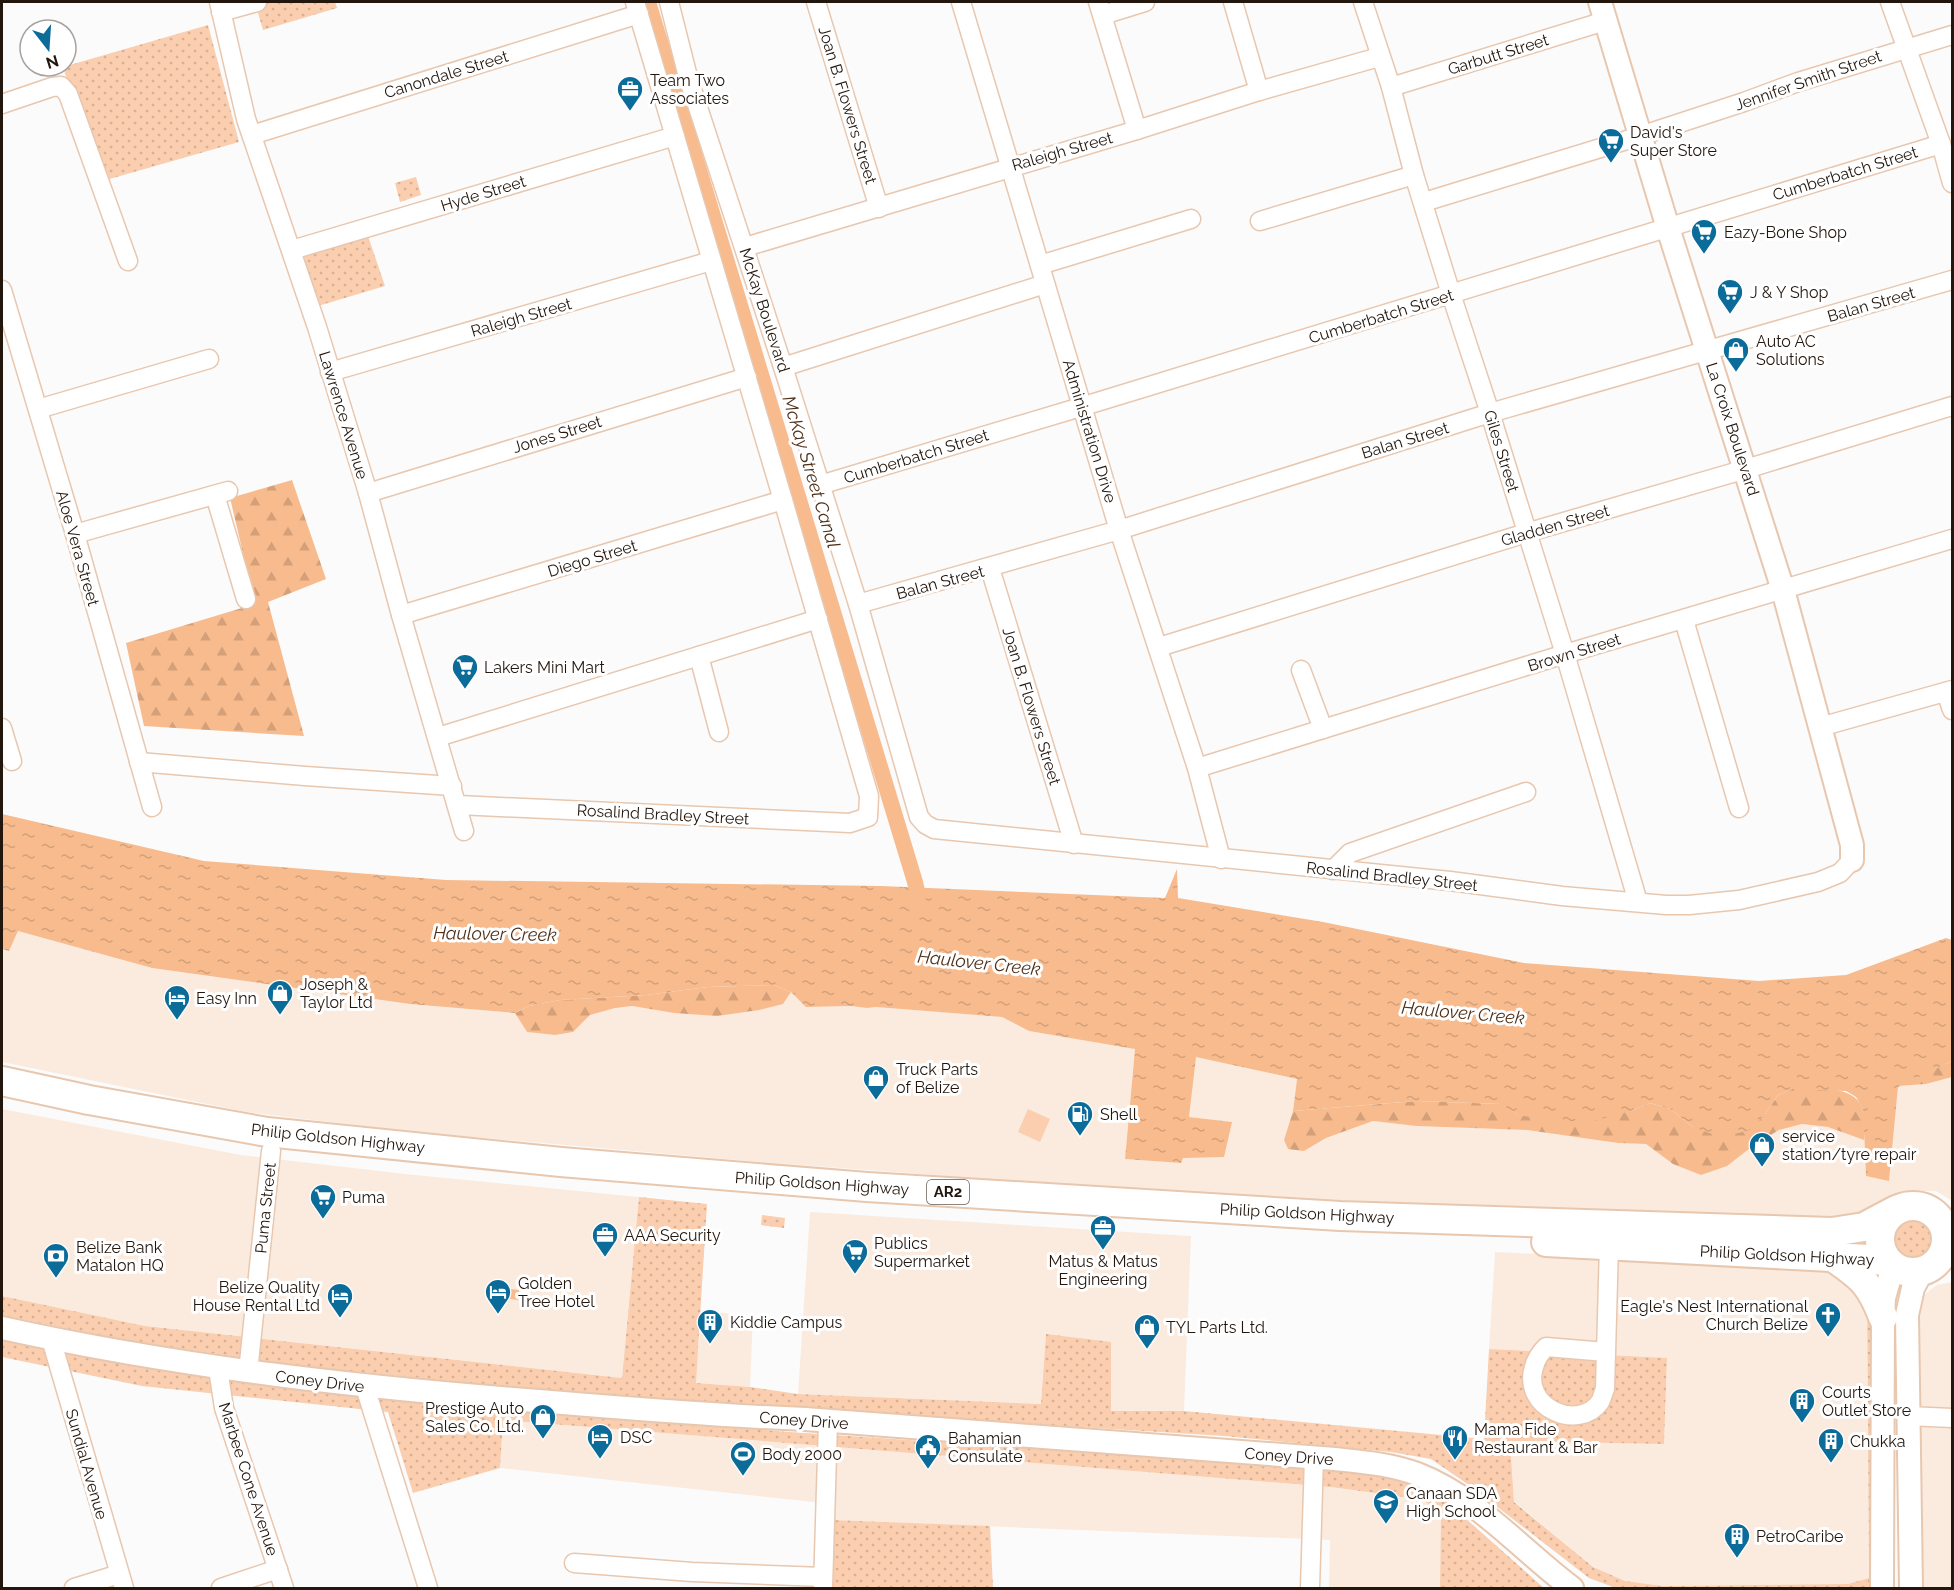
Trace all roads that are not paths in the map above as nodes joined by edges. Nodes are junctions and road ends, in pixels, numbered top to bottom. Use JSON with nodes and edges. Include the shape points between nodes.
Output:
{"nodes":[{"id":1,"x":257,"y":2,"type":"edge"},
{"id":2,"x":669,"y":2,"type":"edge"},
{"id":3,"x":816,"y":2,"type":"edge"},
{"id":4,"x":961,"y":2,"type":"edge"},
{"id":5,"x":1145,"y":2,"type":"edge"},
{"id":6,"x":1233,"y":2,"type":"edge"},
{"id":7,"x":1363,"y":2,"type":"edge"},
{"id":8,"x":1890,"y":2,"type":"edge"},
{"id":9,"x":220,"y":7,"type":"edge"},
{"id":10,"x":1602,"y":7,"type":"edge"},
{"id":11,"x":637,"y":8,"type":"edge"},
{"id":12,"x":1100,"y":8,"type":"edge"},
{"id":13,"x":1953,"y":35,"type":"edge"},
{"id":14,"x":1905,"y":48,"type":"junction"},
{"id":15,"x":1379,"y":57,"type":"junction"},
{"id":16,"x":1391,"y":87,"type":"junction"},
{"id":17,"x":1259,"y":91,"type":"junction"},
{"id":18,"x":2,"y":104,"type":"edge"},
{"id":19,"x":1137,"y":130,"type":"junction"},
{"id":20,"x":252,"y":135,"type":"junction"},
{"id":21,"x":675,"y":136,"type":"junction"},
{"id":22,"x":1640,"y":136,"type":"junction"},
{"id":23,"x":1941,"y":144,"type":"junction"},
{"id":24,"x":1010,"y":166,"type":"junction"},
{"id":25,"x":1414,"y":175,"type":"junction"},
{"id":26,"x":1953,"y":183,"type":"edge"},
{"id":27,"x":1424,"y":202,"type":"junction"},
{"id":28,"x":879,"y":208,"type":"junction"},
{"id":29,"x":1191,"y":219,"type":"dead end"},
{"id":30,"x":1260,"y":222,"type":"dead end"},
{"id":31,"x":1668,"y":228,"type":"junction"},
{"id":32,"x":745,"y":247,"type":"junction"},
{"id":33,"x":292,"y":250,"type":"junction"},
{"id":34,"x":128,"y":261,"type":"dead end"},
{"id":35,"x":711,"y":261,"type":"junction"},
{"id":36,"x":1040,"y":266,"type":"junction"},
{"id":37,"x":1953,"y":280,"type":"edge"},
{"id":38,"x":1045,"y":284,"type":"junction"},
{"id":39,"x":2,"y":291,"type":"edge"},
{"id":40,"x":1451,"y":294,"type":"junction"},
{"id":41,"x":1708,"y":351,"type":"junction"},
{"id":42,"x":209,"y":358,"type":"dead end"},
{"id":43,"x":783,"y":367,"type":"junction"},
{"id":44,"x":330,"y":372,"type":"junction"},
{"id":45,"x":747,"y":377,"type":"junction"},
{"id":46,"x":1084,"y":406,"type":"junction"},
{"id":47,"x":1953,"y":406,"type":"edge"},
{"id":48,"x":38,"y":409,"type":"junction"},
{"id":49,"x":1490,"y":413,"type":"junction"},
{"id":50,"x":1746,"y":469,"type":"junction"},
{"id":51,"x":820,"y":485,"type":"junction"},
{"id":52,"x":368,"y":493,"type":"junction"},
{"id":53,"x":783,"y":500,"type":"junction"},
{"id":54,"x":1119,"y":530,"type":"junction"},
{"id":55,"x":1526,"y":533,"type":"junction"},
{"id":56,"x":75,"y":534,"type":"junction"},
{"id":57,"x":1953,"y":539,"type":"edge"},
{"id":58,"x":990,"y":568,"type":"junction"},
{"id":59,"x":1783,"y":590,"type":"junction"},
{"id":60,"x":246,"y":599,"type":"dead end"},
{"id":61,"x":858,"y":604,"type":"junction"},
{"id":62,"x":401,"y":615,"type":"junction"},
{"id":63,"x":818,"y":620,"type":"junction"},
{"id":64,"x":1684,"y":620,"type":"junction"},
{"id":65,"x":1159,"y":647,"type":"junction"},
{"id":66,"x":1565,"y":654,"type":"junction"},
{"id":67,"x":699,"y":656,"type":"junction"},
{"id":68,"x":1300,"y":670,"type":"dead end"},
{"id":69,"x":1949,"y":691,"type":"edge"},
{"id":70,"x":1953,"y":710,"type":"edge"},
{"id":71,"x":1820,"y":727,"type":"junction"},
{"id":72,"x":2,"y":728,"type":"edge"},
{"id":73,"x":1323,"y":729,"type":"junction"},
{"id":74,"x":719,"y":732,"type":"dead end"},
{"id":75,"x":438,"y":737,"type":"junction"},
{"id":76,"x":12,"y":761,"type":"dead end"},
{"id":77,"x":140,"y":762,"type":"junction"},
{"id":78,"x":1197,"y":768,"type":"junction"},
{"id":79,"x":452,"y":786,"type":"junction"},
{"id":80,"x":1526,"y":792,"type":"dead end"},
{"id":81,"x":458,"y":805,"type":"junction"},
{"id":82,"x":152,"y":807,"type":"dead end"},
{"id":83,"x":1739,"y":808,"type":"dead end"},
{"id":84,"x":925,"y":824,"type":"joint"},
{"id":85,"x":464,"y":831,"type":"dead end"},
{"id":86,"x":1074,"y":844,"type":"junction"},
{"id":87,"x":1221,"y":859,"type":"junction"},
{"id":88,"x":1852,"y":860,"type":"joint"},
{"id":89,"x":1333,"y":870,"type":"junction"},
{"id":90,"x":1638,"y":902,"type":"junction"},
{"id":91,"x":2,"y":1081,"type":"edge"},
{"id":92,"x":2,"y":1100,"type":"edge"},
{"id":93,"x":271,"y":1151,"type":"junction"},
{"id":94,"x":1896,"y":1210,"type":"junction"},
{"id":95,"x":1945,"y":1219,"type":"edge"},
{"id":96,"x":1609,"y":1245,"type":"junction"},
{"id":97,"x":1834,"y":1258,"type":"junction"},
{"id":98,"x":1891,"y":1264,"type":"junction"},
{"id":99,"x":1935,"y":1267,"type":"edge"},
{"id":100,"x":1883,"y":1317,"type":"junction"},
{"id":101,"x":2,"y":1328,"type":"edge"},
{"id":102,"x":51,"y":1339,"type":"junction"},
{"id":103,"x":1606,"y":1352,"type":"junction"},
{"id":104,"x":218,"y":1369,"type":"junction"},
{"id":105,"x":248,"y":1372,"type":"junction"},
{"id":106,"x":365,"y":1387,"type":"junction"},
{"id":107,"x":1908,"y":1416,"type":"junction"},
{"id":108,"x":1953,"y":1418,"type":"edge"},
{"id":109,"x":828,"y":1422,"type":"junction"},
{"id":110,"x":1314,"y":1457,"type":"junction"},
{"id":111,"x":574,"y":1563,"type":"dead end"},
{"id":112,"x":278,"y":1569,"type":"junction"},
{"id":113,"x":692,"y":1580,"type":"edge"},
{"id":114,"x":122,"y":1581,"type":"edge"},
{"id":115,"x":823,"y":1583,"type":"edge"},
{"id":116,"x":74,"y":1588,"type":"edge"},
{"id":117,"x":221,"y":1588,"type":"edge"},
{"id":118,"x":284,"y":1588,"type":"edge"},
{"id":119,"x":428,"y":1588,"type":"edge"},
{"id":120,"x":1310,"y":1588,"type":"edge"},
{"id":121,"x":1572,"y":1588,"type":"edge"},
{"id":122,"x":1882,"y":1588,"type":"edge"},
{"id":123,"x":1911,"y":1588,"type":"edge"}],
"edges":[{"from":1,"to":9,"type":"street"},
{"from":2,"to":32,"type":"street","name":"McKay Boulevard","via":[[688,77]]},
{"from":3,"to":28,"type":"street","name":"Joan B. Flowers Street"},
{"from":4,"to":24,"type":"street","name":"Administration Drive"},
{"from":5,"to":12,"type":"street"},
{"from":6,"to":17,"type":"street"},
{"from":7,"to":15,"type":"street","name":"Giles Street"},
{"from":8,"to":14,"type":"street"},
{"from":9,"to":20,"type":"street","name":"Lawrence Avenue"},
{"from":10,"to":16,"type":"street","name":"Garbutt Street"},
{"from":10,"to":22,"type":"street","name":"La Croix Boulevard"},
{"from":11,"to":20,"type":"street","name":"Canondale Street"},
{"from":11,"to":21,"type":"street"},
{"from":12,"to":19,"type":"street"},
{"from":13,"to":14,"type":"street","name":"Jennifer Smith Street"},
{"from":14,"to":22,"type":"street","name":"Jennifer Smith Street"},
{"from":14,"to":23,"type":"street"},
{"from":15,"to":16,"type":"street","name":"Giles Street"},
{"from":15,"to":17,"type":"street","name":"Raleigh Street"},
{"from":16,"to":25,"type":"street","name":"Giles Street"},
{"from":17,"to":19,"type":"street","name":"Raleigh Street"},
{"from":18,"to":34,"type":"street","via":[[52,87],[61,86],[68,94]]},
{"from":19,"to":24,"type":"street","name":"Raleigh Street"},
{"from":20,"to":33,"type":"street","name":"Lawrence Avenue"},
{"from":21,"to":33,"type":"street","name":"Hyde Street"},
{"from":21,"to":35,"type":"street"},
{"from":22,"to":27,"type":"street","name":"Jennifer Smith Street"},
{"from":22,"to":31,"type":"street","name":"La Croix Boulevard"},
{"from":23,"to":26,"type":"street"},
{"from":23,"to":31,"type":"street","name":"Cumberbatch Street"},
{"from":24,"to":28,"type":"street","name":"Raleigh Street"},
{"from":24,"to":36,"type":"street","name":"Administration Drive"},
{"from":25,"to":27,"type":"street","name":"Giles Street"},
{"from":25,"to":30,"type":"street"},
{"from":27,"to":40,"type":"street","name":"Giles Street"},
{"from":28,"to":32,"type":"street","name":"Raleigh Street"},
{"from":29,"to":36,"type":"street"},
{"from":31,"to":40,"type":"street","name":"Cumberbatch Street"},
{"from":31,"to":41,"type":"street","name":"La Croix Boulevard"},
{"from":32,"to":43,"type":"street","name":"McKay Boulevard"},
{"from":33,"to":44,"type":"street","name":"Lawrence Avenue"},
{"from":35,"to":44,"type":"street","name":"Raleigh Street"},
{"from":35,"to":45,"type":"street"},
{"from":36,"to":38,"type":"street","name":"Administration Drive"},
{"from":37,"to":41,"type":"street","name":"Balan Street"},
{"from":38,"to":43,"type":"street"},
{"from":38,"to":46,"type":"street","name":"Administration Drive"},
{"from":39,"to":48,"type":"street","name":"Aloe Vera Street"},
{"from":40,"to":46,"type":"street","name":"Cumberbatch Street"},
{"from":40,"to":49,"type":"street","name":"Giles Street"},
{"from":41,"to":49,"type":"street","name":"Balan Street"},
{"from":41,"to":50,"type":"street","name":"La Croix Boulevard"},
{"from":42,"to":48,"type":"street"},
{"from":43,"to":51,"type":"street","name":"McKay Boulevard"},
{"from":44,"to":52,"type":"street","name":"Lawrence Avenue"},
{"from":45,"to":52,"type":"street","name":"Jones Street"},
{"from":45,"to":53,"type":"street"},
{"from":46,"to":51,"type":"street","name":"Cumberbatch Street"},
{"from":46,"to":54,"type":"street","name":"Administration Drive"},
{"from":47,"to":50,"type":"street","name":"Gladden Street"},
{"from":48,"to":56,"type":"street","name":"Aloe Vera Street"},
{"from":49,"to":54,"type":"street","name":"Balan Street"},
{"from":49,"to":55,"type":"street","name":"Giles Street"},
{"from":50,"to":55,"type":"street","name":"Gladden Street"},
{"from":50,"to":59,"type":"street","name":"La Croix Boulevard"},
{"from":51,"to":61,"type":"street","name":"McKay Boulevard"},
{"from":52,"to":62,"type":"street","name":"Lawrence Avenue"},
{"from":53,"to":62,"type":"street","name":"Diego Street"},
{"from":53,"to":63,"type":"street"},
{"from":54,"to":58,"type":"street","name":"Balan Street"},
{"from":54,"to":65,"type":"street","name":"Administration Drive"},
{"from":55,"to":65,"type":"street","name":"Gladden Street"},
{"from":55,"to":66,"type":"street","name":"Giles Street"},
{"from":56,"to":60,"type":"street","via":[[222,493]]},
{"from":56,"to":77,"type":"street","name":"Aloe Vera Street"},
{"from":57,"to":59,"type":"street","name":"Brown Street"},
{"from":58,"to":61,"type":"street","name":"Balan Street"},
{"from":58,"to":86,"type":"street","name":"Joan B. Flowers Street"},
{"from":59,"to":64,"type":"street","name":"Brown Street"},
{"from":59,"to":71,"type":"street","name":"La Croix Boulevard"},
{"from":61,"to":84,"type":"street","name":"McKay Boulevard","via":[[919,817]]},
{"from":62,"to":75,"type":"street","name":"Lawrence Avenue"},
{"from":63,"to":67,"type":"street"},
{"from":63,"to":81,"type":"street","name":"Rosalind Bradley Street","via":[[869,796],[868,817],[850,823]]},
{"from":64,"to":66,"type":"street","name":"Brown Street"},
{"from":64,"to":83,"type":"street"},
{"from":65,"to":78,"type":"street","name":"Administration Drive"},
{"from":66,"to":73,"type":"street","name":"Brown Street"},
{"from":66,"to":90,"type":"street","name":"Giles Street"},
{"from":67,"to":74,"type":"street"},
{"from":67,"to":75,"type":"street"},
{"from":68,"to":73,"type":"street"},
{"from":69,"to":70,"type":"street"},
{"from":69,"to":71,"type":"street"},
{"from":71,"to":88,"type":"street","name":"La Croix Boulevard","via":[[1852,845]]},
{"from":72,"to":76,"type":"street"},
{"from":73,"to":78,"type":"street","name":"Brown Street"},
{"from":75,"to":79,"type":"street","name":"Lawrence Avenue"},
{"from":77,"to":79,"type":"street"},
{"from":77,"to":82,"type":"street","name":"Aloe Vera Street"},
{"from":78,"to":87,"type":"street","name":"Administration Drive"},
{"from":79,"to":81,"type":"street","name":"Lawrence Avenue"},
{"from":80,"to":89,"type":"street","via":[[1350,853]]},
{"from":81,"to":85,"type":"street","name":"Lawrence Avenue"},
{"from":84,"to":86,"type":"street","name":"Rosalind Bradley Street","via":[[934,829]]},
{"from":86,"to":87,"type":"street","name":"Rosalind Bradley Street"},
{"from":87,"to":89,"type":"street","name":"Rosalind Bradley Street"},
{"from":88,"to":90,"type":"street","name":"Rosalind Bradley Street","via":[[1831,878],[1739,900],[1689,905]]},
{"from":89,"to":90,"type":"street","name":"Rosalind Bradley Street"},
{"from":91,"to":94,"type":"main road","name":"Philip Goldson Highway","number":"AR2","via":[[267,1132],[867,1187],[1340,1216],[1832,1232],[1864,1227]]},
{"from":92,"to":93,"type":"main road","name":"Philip Goldson Highway","number":"AR2","via":[[90,1120]]},
{"from":93,"to":96,"type":"main road","name":"Philip Goldson Highway","number":"AR2","via":[[854,1204]]},
{"from":93,"to":105,"type":"street","name":"Puma Street"},
{"from":94,"to":95,"type":"main road","via":[[1917,1206]]},
{"from":94,"to":98,"type":"main road","via":[[1880,1234],[1880,1244]]},
{"from":95,"to":99,"type":"main road","via":[[1947,1242]]},
{"from":96,"to":97,"type":"main road","name":"Philip Goldson Highway","number":"AR2"},
{"from":96,"to":103,"type":"street"},
{"from":97,"to":98,"type":"main road","name":"Philip Goldson Highway","number":"AR2"},
{"from":97,"to":100,"type":"main road","via":[[1862,1279]]},
{"from":98,"to":99,"type":"main road","via":[[1902,1270]]},
{"from":98,"to":100,"type":"street"},
{"from":99,"to":107,"type":"street","via":[[1912,1288],[1907,1315]]},
{"from":100,"to":122,"type":"street"},
{"from":101,"to":102,"type":"street","name":"Coney Drive"},
{"from":102,"to":104,"type":"street","name":"Coney Drive"},
{"from":102,"to":114,"type":"street","name":"Sundial Avenue"},
{"from":103,"to":103,"type":"street","via":[[1605,1389],[1600,1402],[1589,1411],[1574,1416],[1554,1412],[1533,1393],[1531,1377],[1540,1352],[1546,1347]]},
{"from":104,"to":105,"type":"street","name":"Coney Drive"},
{"from":104,"to":112,"type":"street","name":"Marbee Cone Avenue","via":[[224,1408]]},
{"from":105,"to":106,"type":"street","name":"Coney Drive"},
{"from":106,"to":109,"type":"street","name":"Coney Drive"},
{"from":106,"to":119,"type":"street"},
{"from":107,"to":108,"type":"street"},
{"from":107,"to":123,"type":"street"},
{"from":109,"to":110,"type":"street","name":"Coney Drive"},
{"from":109,"to":115,"type":"street"},
{"from":110,"to":120,"type":"street"},
{"from":110,"to":121,"type":"street","name":"Coney Drive","via":[[1386,1465],[1440,1484]]},
{"from":111,"to":113,"type":"street"},
{"from":112,"to":117,"type":"street"},
{"from":112,"to":118,"type":"street","name":"Marbee Cone Avenue"},
{"from":113,"to":115,"type":"street"},
{"from":114,"to":116,"type":"street"}]}
